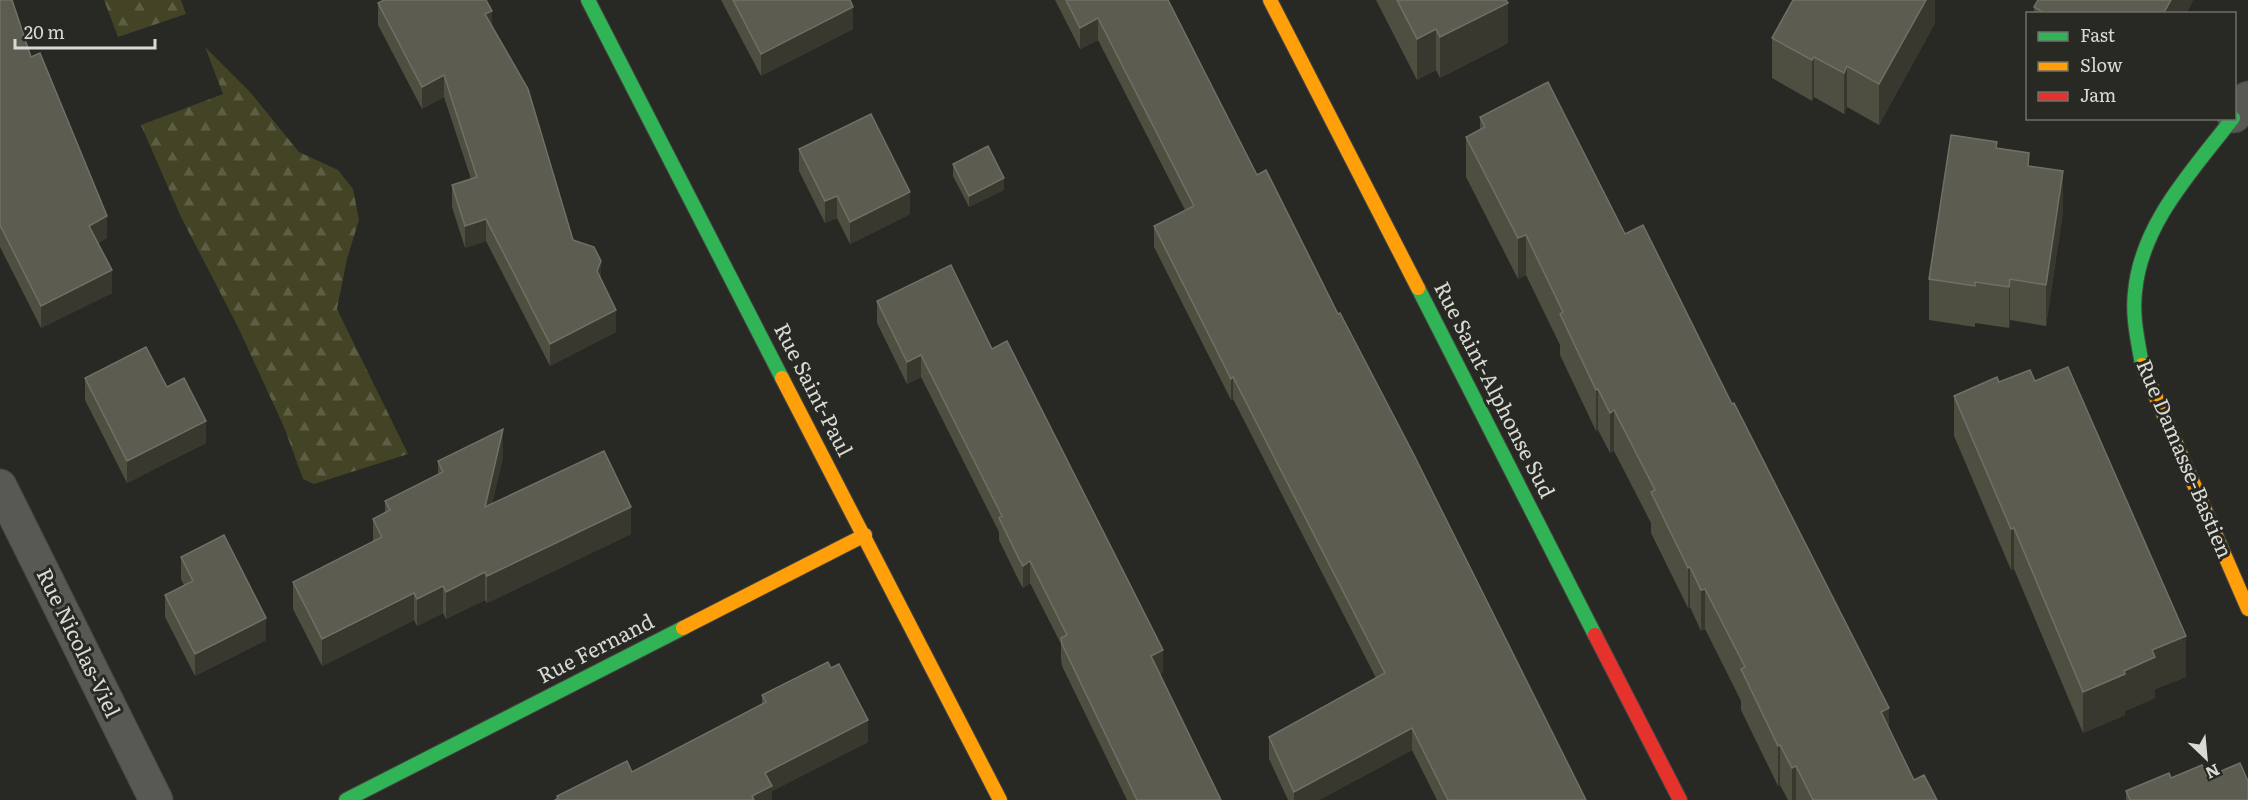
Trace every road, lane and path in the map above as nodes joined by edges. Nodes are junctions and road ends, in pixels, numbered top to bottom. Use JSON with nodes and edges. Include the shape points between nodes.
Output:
{"nodes":[{"id":1,"x":588,"y":0,"type":"edge"},
{"id":2,"x":1270,"y":0,"type":"edge"},
{"id":3,"x":2248,"y":98,"type":"edge"},
{"id":4,"x":2236,"y":114,"type":"edge"},
{"id":5,"x":2232,"y":120,"type":"edge"},
{"id":6,"x":0,"y":486,"type":"edge"},
{"id":7,"x":864,"y":535,"type":"junction"},
{"id":8,"x":2248,"y":609,"type":"edge"},
{"id":9,"x":156,"y":800,"type":"edge"},
{"id":10,"x":346,"y":800,"type":"edge"},
{"id":11,"x":1000,"y":800,"type":"edge"},
{"id":12,"x":1680,"y":800,"type":"edge"}],
"edges":[{"from":1,"to":7,"type":"street","name":"Rue Saint-Paul"},
{"from":2,"to":12,"type":"street","name":"Rue Saint-Alphonse Sud"},
{"from":3,"to":4,"type":"street","name":"Rue Damasse-Bastien"},
{"from":5,"to":8,"type":"street","name":"Rue Damasse-Bastien","via":[[2150,234],[2134,287],[2133,314],[2144,368]]},
{"from":6,"to":9,"type":"street","name":"Rue Nicolas-Viel"},
{"from":7,"to":10,"type":"street","name":"Rue Fernand"},
{"from":7,"to":11,"type":"street","name":"Rue Saint-Paul"}]}
